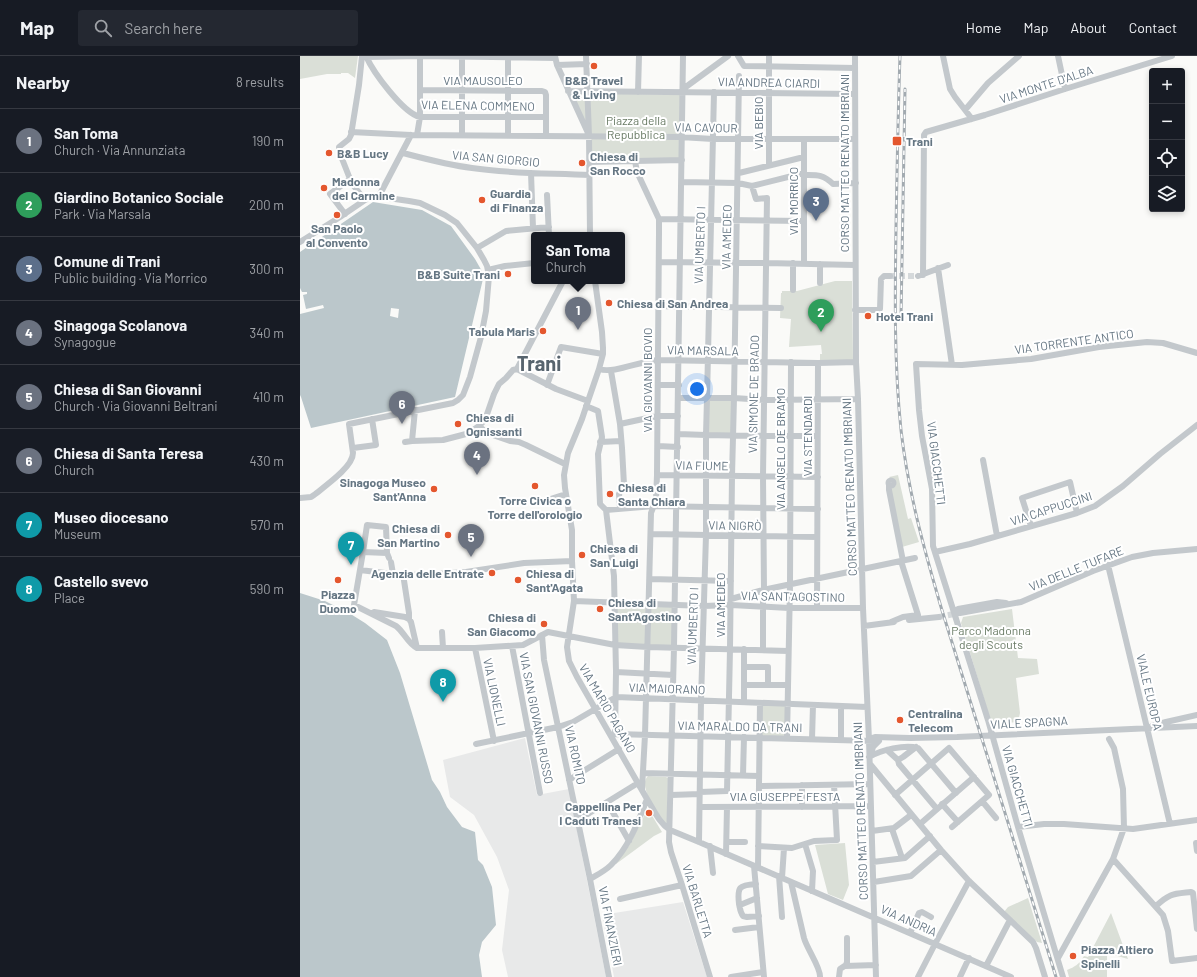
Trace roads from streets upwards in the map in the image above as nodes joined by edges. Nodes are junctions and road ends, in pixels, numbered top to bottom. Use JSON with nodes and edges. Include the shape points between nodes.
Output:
{"nodes":[{"id":1,"x":420,"y":56,"type":"edge"},
{"id":2,"x":462,"y":56,"type":"edge"},
{"id":3,"x":586,"y":56,"type":"edge"},
{"id":4,"x":639,"y":56,"type":"edge"},
{"id":5,"x":684,"y":56,"type":"edge"},
{"id":6,"x":728,"y":56,"type":"edge"},
{"id":7,"x":738,"y":56,"type":"edge"},
{"id":8,"x":769,"y":56,"type":"edge"},
{"id":9,"x":855,"y":56,"type":"edge"},
{"id":10,"x":943,"y":56,"type":"edge"},
{"id":11,"x":1019,"y":56,"type":"edge"},
{"id":12,"x":1058,"y":56,"type":"edge"},
{"id":13,"x":1172,"y":56,"type":"edge"},
{"id":14,"x":508,"y":57,"type":"edge"},
{"id":15,"x":555,"y":57,"type":"edge"},
{"id":16,"x":366,"y":58,"type":"edge"},
{"id":17,"x":587,"y":64,"type":"junction"},
{"id":18,"x":557,"y":65,"type":"junction"},
{"id":19,"x":769,"y":66,"type":"junction"},
{"id":20,"x":855,"y":68,"type":"junction"},
{"id":21,"x":740,"y":76,"type":"dead end"},
{"id":22,"x":359,"y":85,"type":"junction"},
{"id":23,"x":1065,"y":89,"type":"junction"},
{"id":24,"x":420,"y":90,"type":"junction"},
{"id":25,"x":683,"y":90,"type":"junction"},
{"id":26,"x":462,"y":91,"type":"junction"},
{"id":27,"x":508,"y":91,"type":"junction"},
{"id":28,"x":568,"y":91,"type":"junction"},
{"id":29,"x":588,"y":91,"type":"junction"},
{"id":30,"x":638,"y":92,"type":"junction"},
{"id":31,"x":714,"y":92,"type":"junction"},
{"id":32,"x":740,"y":92,"type":"junction"},
{"id":33,"x":768,"y":93,"type":"junction"},
{"id":34,"x":855,"y":94,"type":"junction"},
{"id":35,"x":965,"y":110,"type":"junction"},
{"id":36,"x":420,"y":117,"type":"junction"},
{"id":37,"x":462,"y":117,"type":"junction"},
{"id":38,"x":508,"y":117,"type":"junction"},
{"id":39,"x":546,"y":117,"type":"junction"},
{"id":40,"x":972,"y":119,"type":"junction"},
{"id":41,"x":351,"y":132,"type":"junction"},
{"id":42,"x":414,"y":135,"type":"junction"},
{"id":43,"x":462,"y":135,"type":"junction"},
{"id":44,"x":508,"y":135,"type":"junction"},
{"id":45,"x":546,"y":136,"type":"junction"},
{"id":46,"x":589,"y":136,"type":"junction"},
{"id":47,"x":683,"y":137,"type":"junction"},
{"id":48,"x":855,"y":138,"type":"junction"},
{"id":49,"x":713,"y":139,"type":"junction"},
{"id":50,"x":739,"y":139,"type":"junction"},
{"id":51,"x":768,"y":139,"type":"junction"},
{"id":52,"x":804,"y":139,"type":"junction"},
{"id":53,"x":403,"y":153,"type":"junction"},
{"id":54,"x":804,"y":157,"type":"junction"},
{"id":55,"x":682,"y":160,"type":"junction"},
{"id":56,"x":635,"y":161,"type":"junction"},
{"id":57,"x":589,"y":162,"type":"junction"},
{"id":58,"x":769,"y":165,"type":"junction"},
{"id":59,"x":739,"y":172,"type":"junction"},
{"id":60,"x":531,"y":173,"type":"junction"},
{"id":61,"x":804,"y":174,"type":"junction"},
{"id":62,"x":590,"y":175,"type":"junction"},
{"id":63,"x":350,"y":179,"type":"junction"},
{"id":64,"x":682,"y":182,"type":"junction"},
{"id":65,"x":712,"y":182,"type":"junction"},
{"id":66,"x":738,"y":183,"type":"junction"},
{"id":67,"x":856,"y":184,"type":"junction"},
{"id":68,"x":752,"y":186,"type":"junction"},
{"id":69,"x":379,"y":196,"type":"junction"},
{"id":70,"x":548,"y":196,"type":"dead end"},
{"id":71,"x":365,"y":200,"type":"junction"},
{"id":72,"x":345,"y":214,"type":"junction"},
{"id":73,"x":659,"y":219,"type":"junction"},
{"id":74,"x":682,"y":219,"type":"junction"},
{"id":75,"x":711,"y":220,"type":"junction"},
{"id":76,"x":737,"y":220,"type":"junction"},
{"id":77,"x":767,"y":220,"type":"junction"},
{"id":78,"x":804,"y":221,"type":"junction"},
{"id":79,"x":590,"y":226,"type":"junction"},
{"id":80,"x":549,"y":227,"type":"junction"},
{"id":81,"x":533,"y":228,"type":"junction"},
{"id":82,"x":549,"y":232,"type":"edge"},
{"id":83,"x":587,"y":232,"type":"edge"},
{"id":84,"x":590,"y":232,"type":"edge"},
{"id":85,"x":300,"y":242,"type":"edge"},
{"id":86,"x":477,"y":248,"type":"junction"},
{"id":87,"x":659,"y":262,"type":"junction"},
{"id":88,"x":680,"y":262,"type":"junction"},
{"id":89,"x":531,"y":263,"type":"edge"},
{"id":90,"x":709,"y":263,"type":"junction"},
{"id":91,"x":737,"y":263,"type":"junction"},
{"id":92,"x":766,"y":263,"type":"junction"},
{"id":93,"x":793,"y":263,"type":"junction"},
{"id":94,"x":804,"y":264,"type":"junction"},
{"id":95,"x":820,"y":264,"type":"junction"},
{"id":96,"x":855,"y":265,"type":"junction"},
{"id":97,"x":948,"y":265,"type":"dead end"},
{"id":98,"x":938,"y":268,"type":"junction"},
{"id":99,"x":488,"y":273,"type":"junction"},
{"id":100,"x":890,"y":276,"type":"dead end"},
{"id":101,"x":820,"y":283,"type":"dead end"},
{"id":102,"x":561,"y":284,"type":"edge"},
{"id":103,"x":595,"y":284,"type":"edge"},
{"id":104,"x":793,"y":290,"type":"dead end"},
{"id":105,"x":659,"y":306,"type":"junction"},
{"id":106,"x":680,"y":306,"type":"junction"},
{"id":107,"x":709,"y":306,"type":"junction"},
{"id":108,"x":736,"y":307,"type":"junction"},
{"id":109,"x":765,"y":308,"type":"junction"},
{"id":110,"x":780,"y":308,"type":"dead end"},
{"id":111,"x":855,"y":310,"type":"junction"},
{"id":112,"x":1197,"y":353,"type":"edge"},
{"id":113,"x":603,"y":354,"type":"junction"},
{"id":114,"x":658,"y":360,"type":"junction"},
{"id":115,"x":679,"y":360,"type":"junction"},
{"id":116,"x":707,"y":361,"type":"junction"},
{"id":117,"x":735,"y":361,"type":"junction"},
{"id":118,"x":766,"y":362,"type":"junction"},
{"id":119,"x":792,"y":362,"type":"junction"},
{"id":120,"x":856,"y":362,"type":"junction"},
{"id":121,"x":818,"y":363,"type":"junction"},
{"id":122,"x":916,"y":364,"type":"joint"},
{"id":123,"x":952,"y":366,"type":"junction"},
{"id":124,"x":518,"y":369,"type":"junction"},
{"id":125,"x":600,"y":370,"type":"junction"},
{"id":126,"x":611,"y":371,"type":"junction"},
{"id":127,"x":658,"y":384,"type":"junction"},
{"id":128,"x":547,"y":385,"type":"junction"},
{"id":129,"x":679,"y":385,"type":"junction"},
{"id":130,"x":679,"y":398,"type":"junction"},
{"id":131,"x":707,"y":398,"type":"junction"},
{"id":132,"x":734,"y":398,"type":"junction"},
{"id":133,"x":791,"y":399,"type":"junction"},
{"id":134,"x":818,"y":399,"type":"junction"},
{"id":135,"x":858,"y":399,"type":"junction"},
{"id":136,"x":765,"y":400,"type":"junction"},
{"id":137,"x":587,"y":403,"type":"junction"},
{"id":138,"x":414,"y":410,"type":"junction"},
{"id":139,"x":657,"y":416,"type":"junction"},
{"id":140,"x":678,"y":416,"type":"junction"},
{"id":141,"x":372,"y":419,"type":"junction"},
{"id":142,"x":620,"y":424,"type":"junction"},
{"id":143,"x":1197,"y":425,"type":"edge"},
{"id":144,"x":479,"y":426,"type":"junction"},
{"id":145,"x":678,"y":434,"type":"junction"},
{"id":146,"x":706,"y":435,"type":"junction"},
{"id":147,"x":734,"y":436,"type":"junction"},
{"id":148,"x":764,"y":436,"type":"junction"},
{"id":149,"x":791,"y":436,"type":"junction"},
{"id":150,"x":818,"y":436,"type":"junction"},
{"id":151,"x":412,"y":441,"type":"junction"},
{"id":152,"x":621,"y":441,"type":"junction"},
{"id":153,"x":405,"y":442,"type":"dead end"},
{"id":154,"x":600,"y":442,"type":"junction"},
{"id":155,"x":658,"y":446,"type":"junction"},
{"id":156,"x":678,"y":446,"type":"junction"},
{"id":157,"x":353,"y":448,"type":"junction"},
{"id":158,"x":983,"y":460,"type":"dead end"},
{"id":159,"x":565,"y":464,"type":"junction"},
{"id":160,"x":657,"y":475,"type":"junction"},
{"id":161,"x":677,"y":475,"type":"junction"},
{"id":162,"x":705,"y":476,"type":"junction"},
{"id":163,"x":732,"y":476,"type":"junction"},
{"id":164,"x":763,"y":476,"type":"junction"},
{"id":165,"x":790,"y":476,"type":"junction"},
{"id":166,"x":818,"y":477,"type":"junction"},
{"id":167,"x":889,"y":485,"type":"dead end"},
{"id":168,"x":566,"y":494,"type":"junction"},
{"id":169,"x":300,"y":498,"type":"edge"},
{"id":170,"x":541,"y":502,"type":"dead end"},
{"id":171,"x":654,"y":506,"type":"junction"},
{"id":172,"x":676,"y":506,"type":"junction"},
{"id":173,"x":705,"y":506,"type":"junction"},
{"id":174,"x":732,"y":507,"type":"junction"},
{"id":175,"x":764,"y":507,"type":"junction"},
{"id":176,"x":620,"y":508,"type":"junction"},
{"id":177,"x":791,"y":508,"type":"junction"},
{"id":178,"x":818,"y":509,"type":"junction"},
{"id":179,"x":606,"y":510,"type":"junction"},
{"id":180,"x":1077,"y":513,"type":"junction"},
{"id":181,"x":1031,"y":526,"type":"junction"},
{"id":182,"x":651,"y":534,"type":"junction"},
{"id":183,"x":676,"y":535,"type":"junction"},
{"id":184,"x":706,"y":535,"type":"junction"},
{"id":185,"x":731,"y":536,"type":"junction"},
{"id":186,"x":763,"y":536,"type":"junction"},
{"id":187,"x":998,"y":536,"type":"junction"},
{"id":188,"x":790,"y":537,"type":"junction"},
{"id":189,"x":817,"y":537,"type":"junction"},
{"id":190,"x":1197,"y":549,"type":"edge"},
{"id":191,"x":363,"y":552,"type":"junction"},
{"id":192,"x":935,"y":552,"type":"junction"},
{"id":193,"x":389,"y":558,"type":"junction"},
{"id":194,"x":915,"y":558,"type":"dead end"},
{"id":195,"x":572,"y":561,"type":"junction"},
{"id":196,"x":902,"y":561,"type":"junction"},
{"id":197,"x":1108,"y":565,"type":"junction"},
{"id":198,"x":863,"y":569,"type":"junction"},
{"id":199,"x":360,"y":570,"type":"junction"},
{"id":200,"x":393,"y":574,"type":"junction"},
{"id":201,"x":403,"y":574,"type":"junction"},
{"id":202,"x":650,"y":578,"type":"junction"},
{"id":203,"x":676,"y":579,"type":"junction"},
{"id":204,"x":817,"y":579,"type":"junction"},
{"id":205,"x":704,"y":580,"type":"junction"},
{"id":206,"x":731,"y":581,"type":"junction"},
{"id":207,"x":790,"y":585,"type":"junction"},
{"id":208,"x":763,"y":590,"type":"junction"},
{"id":209,"x":574,"y":601,"type":"junction"},
{"id":210,"x":731,"y":602,"type":"junction"},
{"id":211,"x":614,"y":603,"type":"junction"},
{"id":212,"x":650,"y":604,"type":"junction"},
{"id":213,"x":675,"y":605,"type":"junction"},
{"id":214,"x":704,"y":606,"type":"junction"},
{"id":215,"x":763,"y":607,"type":"junction"},
{"id":216,"x":789,"y":608,"type":"junction"},
{"id":217,"x":817,"y":608,"type":"junction"},
{"id":218,"x":863,"y":608,"type":"junction"},
{"id":219,"x":368,"y":611,"type":"junction"},
{"id":220,"x":957,"y":612,"type":"junction"},
{"id":221,"x":939,"y":617,"type":"tunnel mouth"},
{"id":222,"x":409,"y":619,"type":"junction"},
{"id":223,"x":891,"y":622,"type":"junction"},
{"id":224,"x":864,"y":626,"type":"junction"},
{"id":225,"x":442,"y":632,"type":"dead end"},
{"id":226,"x":542,"y":635,"type":"junction"},
{"id":227,"x":568,"y":636,"type":"junction"},
{"id":228,"x":615,"y":645,"type":"junction"},
{"id":229,"x":512,"y":646,"type":"junction"},
{"id":230,"x":648,"y":647,"type":"junction"},
{"id":231,"x":674,"y":647,"type":"junction"},
{"id":232,"x":417,"y":648,"type":"junction"},
{"id":233,"x":443,"y":648,"type":"junction"},
{"id":234,"x":475,"y":648,"type":"junction"},
{"id":235,"x":702,"y":648,"type":"junction"},
{"id":236,"x":730,"y":648,"type":"junction"},
{"id":237,"x":744,"y":649,"type":"junction"},
{"id":238,"x":763,"y":650,"type":"junction"},
{"id":239,"x":788,"y":651,"type":"junction"},
{"id":240,"x":744,"y":667,"type":"junction"},
{"id":241,"x":616,"y":672,"type":"junction"},
{"id":242,"x":647,"y":674,"type":"junction"},
{"id":243,"x":673,"y":675,"type":"junction"},
{"id":244,"x":744,"y":685,"type":"junction"},
{"id":245,"x":768,"y":685,"type":"junction"},
{"id":246,"x":788,"y":685,"type":"junction"},
{"id":247,"x":616,"y":697,"type":"junction"},
{"id":248,"x":646,"y":698,"type":"junction"},
{"id":249,"x":673,"y":700,"type":"junction"},
{"id":250,"x":701,"y":700,"type":"junction"},
{"id":251,"x":729,"y":701,"type":"junction"},
{"id":252,"x":744,"y":702,"type":"junction"},
{"id":253,"x":760,"y":702,"type":"junction"},
{"id":254,"x":787,"y":704,"type":"junction"},
{"id":255,"x":813,"y":705,"type":"junction"},
{"id":256,"x":841,"y":706,"type":"junction"},
{"id":257,"x":867,"y":707,"type":"junction"},
{"id":258,"x":595,"y":708,"type":"junction"},
{"id":259,"x":1197,"y":715,"type":"edge"},
{"id":260,"x":1190,"y":717,"type":"junction"},
{"id":261,"x":868,"y":725,"type":"junction"},
{"id":262,"x":1194,"y":726,"type":"edge"},
{"id":263,"x":558,"y":727,"type":"junction"},
{"id":264,"x":1148,"y":728,"type":"junction"},
{"id":265,"x":528,"y":733,"type":"junction"},
{"id":266,"x":613,"y":735,"type":"junction"},
{"id":267,"x":645,"y":735,"type":"junction"},
{"id":268,"x":672,"y":736,"type":"junction"},
{"id":269,"x":700,"y":736,"type":"junction"},
{"id":270,"x":728,"y":736,"type":"junction"},
{"id":271,"x":744,"y":737,"type":"junction"},
{"id":272,"x":760,"y":737,"type":"junction"},
{"id":273,"x":787,"y":738,"type":"junction"},
{"id":274,"x":888,"y":738,"type":"junction"},
{"id":275,"x":910,"y":738,"type":"junction"},
{"id":276,"x":812,"y":739,"type":"junction"},
{"id":277,"x":1109,"y":739,"type":"dead end"},
{"id":278,"x":841,"y":740,"type":"junction"},
{"id":279,"x":869,"y":740,"type":"junction"},
{"id":280,"x":494,"y":741,"type":"junction"},
{"id":281,"x":879,"y":741,"type":"junction"},
{"id":282,"x":476,"y":744,"type":"dead end"},
{"id":283,"x":917,"y":748,"type":"junction"},
{"id":284,"x":619,"y":749,"type":"junction"},
{"id":285,"x":888,"y":750,"type":"junction"},
{"id":286,"x":870,"y":760,"type":"junction"},
{"id":287,"x":898,"y":760,"type":"junction"},
{"id":288,"x":931,"y":763,"type":"junction"},
{"id":289,"x":643,"y":774,"type":"junction"},
{"id":290,"x":671,"y":774,"type":"junction"},
{"id":291,"x":700,"y":775,"type":"junction"},
{"id":292,"x":727,"y":775,"type":"junction"},
{"id":293,"x":743,"y":775,"type":"junction"},
{"id":294,"x":759,"y":776,"type":"junction"},
{"id":295,"x":974,"y":778,"type":"junction"},
{"id":296,"x":569,"y":780,"type":"junction"},
{"id":297,"x":912,"y":780,"type":"junction"},
{"id":298,"x":638,"y":783,"type":"junction"},
{"id":299,"x":834,"y":784,"type":"junction"},
{"id":300,"x":870,"y":784,"type":"junction"},
{"id":301,"x":802,"y":785,"type":"junction"},
{"id":302,"x":759,"y":786,"type":"junction"},
{"id":303,"x":642,"y":790,"type":"junction"},
{"id":304,"x":540,"y":793,"type":"dead end"},
{"id":305,"x":700,"y":793,"type":"junction"},
{"id":306,"x":956,"y":793,"type":"junction"},
{"id":307,"x":671,"y":795,"type":"junction"},
{"id":308,"x":894,"y":795,"type":"junction"},
{"id":309,"x":647,"y":799,"type":"junction"},
{"id":310,"x":982,"y":801,"type":"junction"},
{"id":311,"x":607,"y":802,"type":"junction"},
{"id":312,"x":942,"y":804,"type":"junction"},
{"id":313,"x":836,"y":806,"type":"junction"},
{"id":314,"x":871,"y":806,"type":"junction"},
{"id":315,"x":700,"y":807,"type":"junction"},
{"id":316,"x":727,"y":807,"type":"junction"},
{"id":317,"x":759,"y":807,"type":"junction"},
{"id":318,"x":802,"y":807,"type":"junction"},
{"id":319,"x":937,"y":809,"type":"junction"},
{"id":320,"x":911,"y":815,"type":"junction"},
{"id":321,"x":996,"y":818,"type":"dead end"},
{"id":322,"x":578,"y":820,"type":"junction"},
{"id":323,"x":1197,"y":820,"type":"edge"},
{"id":324,"x":958,"y":822,"type":"junction"},
{"id":325,"x":920,"y":824,"type":"junction"},
{"id":326,"x":1170,"y":824,"type":"junction"},
{"id":327,"x":952,"y":827,"type":"dead end"},
{"id":328,"x":1018,"y":827,"type":"junction"},
{"id":329,"x":1124,"y":828,"type":"junction"},
{"id":330,"x":892,"y":829,"type":"junction"},
{"id":331,"x":670,"y":830,"type":"junction"},
{"id":332,"x":872,"y":831,"type":"junction"},
{"id":333,"x":930,"y":836,"type":"junction"},
{"id":334,"x":629,"y":841,"type":"junction"},
{"id":335,"x":699,"y":842,"type":"junction"},
{"id":336,"x":726,"y":842,"type":"junction"},
{"id":337,"x":745,"y":842,"type":"dead end"},
{"id":338,"x":1196,"y":843,"type":"edge"},
{"id":339,"x":805,"y":844,"type":"junction"},
{"id":340,"x":710,"y":846,"type":"junction"},
{"id":341,"x":758,"y":846,"type":"junction"},
{"id":342,"x":784,"y":848,"type":"junction"},
{"id":343,"x":941,"y":850,"type":"junction"},
{"id":344,"x":1197,"y":851,"type":"edge"},
{"id":345,"x":726,"y":854,"type":"junction"},
{"id":346,"x":902,"y":858,"type":"junction"},
{"id":347,"x":1113,"y":859,"type":"junction"},
{"id":348,"x":873,"y":862,"type":"junction"},
{"id":349,"x":756,"y":866,"type":"junction"},
{"id":350,"x":713,"y":873,"type":"dead end"},
{"id":351,"x":780,"y":877,"type":"junction"},
{"id":352,"x":590,"y":879,"type":"junction"},
{"id":353,"x":969,"y":881,"type":"junction"},
{"id":354,"x":791,"y":882,"type":"junction"},
{"id":355,"x":874,"y":882,"type":"junction"},
{"id":356,"x":756,"y":884,"type":"junction"},
{"id":357,"x":682,"y":885,"type":"junction"},
{"id":358,"x":812,"y":891,"type":"junction"},
{"id":359,"x":757,"y":898,"type":"junction"},
{"id":360,"x":620,"y":899,"type":"dead end"},
{"id":361,"x":740,"y":905,"type":"junction"},
{"id":362,"x":1156,"y":906,"type":"junction"},
{"id":363,"x":758,"y":916,"type":"junction"},
{"id":364,"x":782,"y":917,"type":"dead end"},
{"id":365,"x":874,"y":917,"type":"junction"},
{"id":366,"x":931,"y":917,"type":"dead end"},
{"id":367,"x":1009,"y":919,"type":"junction"},
{"id":368,"x":759,"y":927,"type":"junction"},
{"id":369,"x":1197,"y":929,"type":"edge"},
{"id":370,"x":734,"y":930,"type":"dead end"},
{"id":371,"x":910,"y":933,"type":"junction"},
{"id":372,"x":847,"y":938,"type":"dead end"},
{"id":373,"x":935,"y":944,"type":"junction"},
{"id":374,"x":969,"y":958,"type":"junction"},
{"id":375,"x":1058,"y":958,"type":"junction"},
{"id":376,"x":1197,"y":958,"type":"edge"},
{"id":377,"x":876,"y":965,"type":"junction"},
{"id":378,"x":845,"y":966,"type":"junction"},
{"id":379,"x":986,"y":966,"type":"junction"},
{"id":380,"x":763,"y":974,"type":"edge"},
{"id":381,"x":996,"y":974,"type":"edge"},
{"id":382,"x":609,"y":977,"type":"edge"},
{"id":383,"x":710,"y":977,"type":"edge"},
{"id":384,"x":731,"y":977,"type":"edge"},
{"id":385,"x":820,"y":977,"type":"edge"},
{"id":386,"x":839,"y":977,"type":"edge"},
{"id":387,"x":876,"y":977,"type":"edge"},
{"id":388,"x":918,"y":977,"type":"edge"},
{"id":389,"x":960,"y":977,"type":"edge"},
{"id":390,"x":1010,"y":977,"type":"edge"},
{"id":391,"x":1045,"y":977,"type":"edge"},
{"id":392,"x":1063,"y":977,"type":"edge"}],
"edges":[{"from":1,"to":2,"type":"street"},
{"from":1,"to":16,"type":"street"},
{"from":1,"to":24,"type":"street"},
{"from":2,"to":14,"type":"street"},
{"from":2,"to":26,"type":"street"},
{"from":3,"to":17,"type":"street"},
{"from":4,"to":30,"type":"street"},
{"from":5,"to":25,"type":"street"},
{"from":6,"to":25,"type":"street"},
{"from":7,"to":19,"type":"street","via":[[744,66]]},
{"from":8,"to":19,"type":"street","name":"VIA BEBIO"},
{"from":9,"to":20,"type":"street","name":"CORSO MATTEO RENATO IMBRIANI"},
{"from":10,"to":35,"type":"street","via":[[950,89]]},
{"from":11,"to":35,"type":"street","via":[[988,83]]},
{"from":12,"to":23,"type":"street"},
{"from":13,"to":23,"type":"street","name":"VIA MONTE D'ALBA"},
{"from":14,"to":15,"type":"street"},
{"from":14,"to":27,"type":"street"},
{"from":15,"to":18,"type":"street"},
{"from":16,"to":22,"type":"street"},
{"from":16,"to":22,"type":"street","via":[[361,64]]},
{"from":16,"to":36,"type":"street","name":"VIA ELENA COMMENO","via":[[398,100]]},
{"from":17,"to":18,"type":"street"},
{"from":17,"to":29,"type":"street"},
{"from":18,"to":28,"type":"street"},
{"from":19,"to":20,"type":"street"},
{"from":19,"to":33,"type":"street","name":"VIA BEBIO"},
{"from":20,"to":34,"type":"street","name":"CORSO MATTEO RENATO IMBRIANI"},
{"from":21,"to":32,"type":"street","name":"VIA AMEDEO"},
{"from":22,"to":41,"type":"street"},
{"from":23,"to":40,"type":"street","name":"VIA MONTE D'ALBA"},
{"from":24,"to":26,"type":"street","name":"VIA MAUSOLEO"},
{"from":24,"to":36,"type":"street"},
{"from":25,"to":30,"type":"street"},
{"from":25,"to":31,"type":"street","name":"VIA ANDREA CIARDI"},
{"from":25,"to":47,"type":"street"},
{"from":26,"to":27,"type":"street","name":"VIA MAUSOLEO"},
{"from":26,"to":37,"type":"street"},
{"from":27,"to":38,"type":"street"},
{"from":27,"to":39,"type":"street","name":"VIA MAUSOLEO","via":[[545,92]]},
{"from":28,"to":29,"type":"street"},
{"from":28,"to":46,"type":"street"},
{"from":29,"to":30,"type":"street"},
{"from":29,"to":46,"type":"street"},
{"from":31,"to":32,"type":"street","name":"VIA ANDREA CIARDI"},
{"from":31,"to":49,"type":"street","name":"VIA UMBERTO I"},
{"from":32,"to":33,"type":"street","name":"VIA ANDREA CIARDI"},
{"from":32,"to":50,"type":"street","name":"VIA AMEDEO"},
{"from":33,"to":34,"type":"street","name":"VIA ANDREA CIARDI"},
{"from":33,"to":51,"type":"street","name":"VIA BEBIO"},
{"from":34,"to":48,"type":"street","name":"CORSO MATTEO RENATO IMBRIANI"},
{"from":35,"to":40,"type":"street"},
{"from":36,"to":37,"type":"street","name":"VIA ELENA COMMENO"},
{"from":36,"to":42,"type":"street"},
{"from":37,"to":38,"type":"street","name":"VIA ELENA COMMENO"},
{"from":37,"to":43,"type":"street"},
{"from":38,"to":39,"type":"street","name":"VIA ELENA COMMENO"},
{"from":38,"to":44,"type":"street"},
{"from":39,"to":45,"type":"street"},
{"from":40,"to":98,"type":"street","name":"VIA MONTE D'ALBA","via":[[926,132],[924,135],[920,275]]},
{"from":41,"to":42,"type":"street","name":"VIA CAVOUR"},
{"from":41,"to":63,"type":"street","via":[[348,139],[339,147]]},
{"from":42,"to":43,"type":"street","name":"VIA CAVOUR"},
{"from":42,"to":53,"type":"street"},
{"from":43,"to":44,"type":"street","name":"VIA CAVOUR"},
{"from":44,"to":45,"type":"street","name":"VIA CAVOUR"},
{"from":45,"to":46,"type":"street","name":"VIA CAVOUR"},
{"from":46,"to":47,"type":"street","name":"VIA CAVOUR"},
{"from":46,"to":57,"type":"street"},
{"from":47,"to":49,"type":"street","name":"VIA CAVOUR"},
{"from":47,"to":55,"type":"street"},
{"from":48,"to":52,"type":"street","name":"VIA CAVOUR"},
{"from":48,"to":67,"type":"street","name":"CORSO MATTEO RENATO IMBRIANI"},
{"from":49,"to":50,"type":"street","name":"VIA CAVOUR"},
{"from":49,"to":65,"type":"street","name":"VIA UMBERTO I"},
{"from":50,"to":51,"type":"street","name":"VIA CAVOUR"},
{"from":50,"to":59,"type":"street","name":"VIA AMEDEO"},
{"from":51,"to":52,"type":"street","name":"VIA CAVOUR"},
{"from":51,"to":58,"type":"street","name":"VIA BEBIO"},
{"from":52,"to":54,"type":"street","name":"VIA MORRICO"},
{"from":53,"to":60,"type":"street","name":"VIA SAN GIORGIO","via":[[434,162]]},
{"from":53,"to":69,"type":"street"},
{"from":54,"to":58,"type":"street"},
{"from":54,"to":61,"type":"street","name":"VIA MORRICO"},
{"from":55,"to":56,"type":"street"},
{"from":55,"to":64,"type":"street","name":"VIA BARLETTA"},
{"from":56,"to":57,"type":"street"},
{"from":56,"to":73,"type":"street","name":"VIA GIOVANNI BOVIO","via":[[637,172]]},
{"from":57,"to":62,"type":"street"},
{"from":58,"to":59,"type":"street"},
{"from":59,"to":66,"type":"street","name":"VIA AMEDEO"},
{"from":60,"to":62,"type":"street","name":"VIA SAN GIORGIO"},
{"from":60,"to":81,"type":"street"},
{"from":61,"to":67,"type":"street","via":[[820,175],[833,184]]},
{"from":61,"to":68,"type":"street"},
{"from":61,"to":78,"type":"street","name":"VIA MORRICO"},
{"from":62,"to":79,"type":"street"},
{"from":63,"to":71,"type":"street"},
{"from":63,"to":72,"type":"street","via":[[330,194]]},
{"from":64,"to":65,"type":"street"},
{"from":64,"to":74,"type":"street","name":"VIA BARLETTA"},
{"from":65,"to":66,"type":"street"},
{"from":65,"to":75,"type":"street","name":"VIA UMBERTO I"},
{"from":66,"to":68,"type":"street"},
{"from":66,"to":76,"type":"street","name":"VIA AMEDEO"},
{"from":67,"to":96,"type":"street","name":"CORSO MATTEO RENATO IMBRIANI"},
{"from":68,"to":77,"type":"street","name":"VIA SIMONE DE BRADO","via":[[756,199],[767,198]]},
{"from":69,"to":71,"type":"street"},
{"from":69,"to":86,"type":"street","via":[[415,202],[445,215],[457,223]]},
{"from":70,"to":80,"type":"street"},
{"from":71,"to":72,"type":"street"},
{"from":72,"to":85,"type":"street"},
{"from":73,"to":74,"type":"street"},
{"from":73,"to":87,"type":"street","name":"VIA GIOVANNI BOVIO"},
{"from":74,"to":75,"type":"street"},
{"from":74,"to":88,"type":"street","name":"VIA BARLETTA"},
{"from":75,"to":76,"type":"street"},
{"from":75,"to":90,"type":"street","name":"VIA UMBERTO I"},
{"from":76,"to":77,"type":"street"},
{"from":76,"to":91,"type":"street","name":"VIA AMEDEO"},
{"from":77,"to":78,"type":"street"},
{"from":77,"to":92,"type":"street","name":"VIA SIMONE DE BRADO"},
{"from":78,"to":94,"type":"street","name":"VIA MORRICO"},
{"from":79,"to":83,"type":"street"},
{"from":79,"to":84,"type":"street"},
{"from":80,"to":81,"type":"street"},
{"from":80,"to":82,"type":"street"},
{"from":81,"to":86,"type":"street","via":[[506,231]]},
{"from":86,"to":99,"type":"street"},
{"from":87,"to":88,"type":"street"},
{"from":87,"to":105,"type":"street","name":"VIA GIOVANNI BOVIO"},
{"from":88,"to":90,"type":"street"},
{"from":88,"to":106,"type":"street","name":"VIA BARLETTA"},
{"from":89,"to":99,"type":"street","via":[[504,266]]},
{"from":90,"to":91,"type":"street"},
{"from":90,"to":107,"type":"street","name":"VIA UMBERTO I"},
{"from":91,"to":92,"type":"street"},
{"from":91,"to":108,"type":"street","name":"VIA AMEDEO"},
{"from":92,"to":93,"type":"street"},
{"from":92,"to":109,"type":"street","name":"VIA SIMONE DE BRADO"},
{"from":93,"to":94,"type":"street"},
{"from":93,"to":104,"type":"street"},
{"from":94,"to":95,"type":"street"},
{"from":95,"to":96,"type":"street"},
{"from":95,"to":101,"type":"street"},
{"from":96,"to":111,"type":"street","name":"CORSO MATTEO RENATO IMBRIANI"},
{"from":97,"to":98,"type":"street"},
{"from":98,"to":123,"type":"street"},
{"from":99,"to":138,"type":"street","via":[[487,307],[481,337],[463,395],[453,403]]},
{"from":100,"to":111,"type":"street","via":[[881,279],[880,309]]},
{"from":102,"to":124,"type":"street"},
{"from":103,"to":113,"type":"street"},
{"from":105,"to":106,"type":"street"},
{"from":105,"to":114,"type":"street","name":"VIA GIOVANNI BOVIO"},
{"from":106,"to":107,"type":"street"},
{"from":106,"to":115,"type":"street","name":"VIA BARLETTA"},
{"from":107,"to":108,"type":"street"},
{"from":107,"to":116,"type":"street","name":"VIA UMBERTO I"},
{"from":108,"to":109,"type":"street"},
{"from":108,"to":117,"type":"street","name":"VIA AMEDEO"},
{"from":109,"to":110,"type":"street"},
{"from":109,"to":118,"type":"street","name":"VIA SIMONE DE BRADO"},
{"from":111,"to":120,"type":"street","name":"CORSO MATTEO RENATO IMBRIANI"},
{"from":112,"to":123,"type":"street","name":"VIA TORRENTE ANTICO","via":[[1163,343],[1147,342],[1099,347],[1031,359]]},
{"from":113,"to":125,"type":"street"},
{"from":113,"to":128,"type":"street","via":[[560,347]]},
{"from":114,"to":115,"type":"street","name":"VIA MARSALA"},
{"from":114,"to":126,"type":"street","name":"VIA MARSALA"},
{"from":114,"to":127,"type":"street","name":"VIA GIOVANNI BOVIO"},
{"from":115,"to":116,"type":"street","name":"VIA MARSALA"},
{"from":115,"to":129,"type":"street","name":"VIA BARLETTA"},
{"from":116,"to":117,"type":"street","name":"VIA MARSALA"},
{"from":116,"to":131,"type":"street","name":"VIA UMBERTO I"},
{"from":117,"to":118,"type":"street","name":"VIA MARSALA"},
{"from":117,"to":132,"type":"street","name":"VIA AMEDEO"},
{"from":118,"to":119,"type":"street","name":"VIA MARSALA"},
{"from":118,"to":136,"type":"street","name":"VIA SIMONE DE BRADO"},
{"from":119,"to":121,"type":"street","name":"VIA MARSALA"},
{"from":119,"to":133,"type":"street","name":"VIA ANGELO DE BRAMO"},
{"from":120,"to":121,"type":"street","name":"VIA MARSALA"},
{"from":120,"to":135,"type":"street","name":"CORSO MATTEO RENATO IMBRIANI"},
{"from":121,"to":134,"type":"street","name":"VIA STENDARDI"},
{"from":122,"to":123,"type":"street","name":"VIA TORRENTE ANTICO"},
{"from":122,"to":192,"type":"street","name":"VIA GIACCHETTI","via":[[922,436],[932,490]]},
{"from":124,"to":128,"type":"street"},
{"from":124,"to":144,"type":"street","via":[[513,370],[498,386],[486,419]]},
{"from":125,"to":126,"type":"street","name":"VIA MARSALA"},
{"from":125,"to":137,"type":"street"},
{"from":126,"to":142,"type":"street"},
{"from":127,"to":129,"type":"street"},
{"from":127,"to":139,"type":"street","name":"VIA GIOVANNI BOVIO"},
{"from":128,"to":137,"type":"street"},
{"from":129,"to":130,"type":"street","name":"VIA BARLETTA"},
{"from":130,"to":131,"type":"street"},
{"from":130,"to":140,"type":"street","name":"VIA BARLETTA"},
{"from":131,"to":132,"type":"street"},
{"from":131,"to":146,"type":"street","name":"VIA UMBERTO I"},
{"from":132,"to":136,"type":"street"},
{"from":132,"to":147,"type":"street","name":"VIA AMEDEO"},
{"from":133,"to":134,"type":"street"},
{"from":133,"to":136,"type":"street"},
{"from":133,"to":149,"type":"street","name":"VIA ANGELO DE BRAMO"},
{"from":134,"to":135,"type":"street"},
{"from":134,"to":150,"type":"street","name":"VIA STENDARDI"},
{"from":135,"to":198,"type":"street","name":"CORSO MATTEO RENATO IMBRIANI"},
{"from":136,"to":148,"type":"street","name":"VIA SIMONE DE BRADO"},
{"from":137,"to":154,"type":"street","via":[[598,411],[602,437]]},
{"from":137,"to":159,"type":"street"},
{"from":138,"to":141,"type":"street"},
{"from":138,"to":151,"type":"street"},
{"from":139,"to":140,"type":"street"},
{"from":139,"to":142,"type":"street"},
{"from":139,"to":155,"type":"street","name":"VIA GIOVANNI BOVIO"},
{"from":140,"to":145,"type":"street","name":"VIA BARLETTA"},
{"from":141,"to":157,"type":"street","via":[[349,424]]},
{"from":141,"to":157,"type":"street","via":[[376,446]]},
{"from":142,"to":152,"type":"street"},
{"from":143,"to":180,"type":"street","name":"VIA CAPPUCCINI","via":[[1107,498]]},
{"from":144,"to":151,"type":"street","via":[[468,433],[443,440]]},
{"from":144,"to":159,"type":"street","via":[[487,433],[519,442]]},
{"from":145,"to":146,"type":"street"},
{"from":145,"to":156,"type":"street","name":"VIA BARLETTA"},
{"from":146,"to":147,"type":"street"},
{"from":146,"to":162,"type":"street","name":"VIA UMBERTO I"},
{"from":147,"to":148,"type":"street"},
{"from":147,"to":163,"type":"street","name":"VIA AMEDEO"},
{"from":148,"to":149,"type":"street"},
{"from":148,"to":164,"type":"street","name":"VIA SIMONE DE BRADO"},
{"from":149,"to":150,"type":"street"},
{"from":149,"to":165,"type":"street","name":"VIA ANGELO DE BRAMO"},
{"from":150,"to":166,"type":"street","name":"VIA STENDARDI"},
{"from":151,"to":153,"type":"street"},
{"from":152,"to":154,"type":"street"},
{"from":152,"to":176,"type":"street","via":[[624,485],[619,494]]},
{"from":154,"to":179,"type":"street","via":[[600,504]]},
{"from":155,"to":156,"type":"street"},
{"from":155,"to":160,"type":"street","name":"VIA GIOVANNI BOVIO"},
{"from":156,"to":161,"type":"street","name":"VIA BARLETTA"},
{"from":157,"to":169,"type":"street","via":[[353,457],[343,471],[311,496]]},
{"from":158,"to":187,"type":"street"},
{"from":159,"to":168,"type":"street","name":"VIA MARIO PAGANO"},
{"from":160,"to":161,"type":"street","name":"VIA FIUME"},
{"from":160,"to":171,"type":"street","name":"VIA GIOVANNI BOVIO"},
{"from":161,"to":162,"type":"street","name":"VIA FIUME"},
{"from":161,"to":172,"type":"street","name":"VIA BARLETTA"},
{"from":162,"to":163,"type":"street","name":"VIA FIUME"},
{"from":162,"to":173,"type":"street","name":"VIA UMBERTO I"},
{"from":163,"to":164,"type":"street","name":"VIA FIUME"},
{"from":163,"to":174,"type":"street","name":"VIA AMEDEO"},
{"from":164,"to":165,"type":"street","name":"VIA FIUME"},
{"from":164,"to":175,"type":"street","name":"VIA SIMONE DE BRADO"},
{"from":165,"to":166,"type":"street","name":"VIA FIUME"},
{"from":165,"to":177,"type":"street","name":"VIA ANGELO DE BRAMO"},
{"from":166,"to":178,"type":"street","name":"VIA STENDARDI"},
{"from":167,"to":196,"type":"street"},
{"from":168,"to":170,"type":"street"},
{"from":168,"to":195,"type":"street","name":"VIA MARIO PAGANO","via":[[572,530]]},
{"from":171,"to":172,"type":"street"},
{"from":171,"to":176,"type":"street"},
{"from":171,"to":182,"type":"street","name":"VIA GIOVANNI BOVIO","via":[[651,514]]},
{"from":172,"to":173,"type":"street"},
{"from":172,"to":183,"type":"street","name":"VIA BARLETTA"},
{"from":173,"to":174,"type":"street"},
{"from":173,"to":184,"type":"street","name":"VIA UMBERTO I"},
{"from":174,"to":175,"type":"street"},
{"from":174,"to":185,"type":"street","name":"VIA AMEDEO"},
{"from":175,"to":177,"type":"street"},
{"from":175,"to":186,"type":"street","name":"VIA SIMONE DE BRADO"},
{"from":176,"to":179,"type":"street"},
{"from":177,"to":178,"type":"street"},
{"from":177,"to":188,"type":"street","name":"VIA ANGELO DE BRAMO"},
{"from":178,"to":189,"type":"street","name":"VIA STENDARDI"},
{"from":179,"to":211,"type":"street","via":[[614,576]]},
{"from":180,"to":181,"type":"street","name":"VIA CAPPUCCINI"},
{"from":180,"to":181,"type":"street","via":[[1070,482],[1022,498]]},
{"from":181,"to":187,"type":"street","name":"VIA CAPPUCCINI"},
{"from":182,"to":183,"type":"street","name":"VIA NIGRÒ"},
{"from":182,"to":202,"type":"street","name":"VIA GIOVANNI BOVIO"},
{"from":183,"to":184,"type":"street","name":"VIA NIGRÒ"},
{"from":183,"to":203,"type":"street","name":"VIA BARLETTA"},
{"from":184,"to":185,"type":"street","name":"VIA NIGRÒ"},
{"from":184,"to":205,"type":"street","name":"VIA UMBERTO I"},
{"from":185,"to":186,"type":"street","name":"VIA NIGRÒ"},
{"from":185,"to":206,"type":"street","name":"VIA AMEDEO"},
{"from":186,"to":188,"type":"street","name":"VIA NIGRÒ"},
{"from":186,"to":208,"type":"street","name":"VIA SIMONE DE BRADO"},
{"from":187,"to":192,"type":"street","name":"VIA CAPPUCCINI"},
{"from":188,"to":189,"type":"street","name":"VIA NIGRÒ"},
{"from":188,"to":207,"type":"street","name":"VIA ANGELO DE BRAMO"},
{"from":189,"to":204,"type":"street","name":"VIA STENDARDI"},
{"from":190,"to":197,"type":"street","name":"VIA DELLE TUFARE","via":[[1144,555]]},
{"from":191,"to":193,"type":"street"},
{"from":191,"to":193,"type":"street","via":[[367,525],[386,527]]},
{"from":191,"to":199,"type":"street"},
{"from":192,"to":220,"type":"street","name":"VIA GIACCHETTI"},
{"from":193,"to":200,"type":"street"},
{"from":194,"to":196,"type":"street"},
{"from":195,"to":201,"type":"street","via":[[529,562],[421,575]]},
{"from":195,"to":209,"type":"street","name":"VIA MARIO PAGANO"},
{"from":196,"to":198,"type":"street"},
{"from":196,"to":223,"type":"street","via":[[918,615],[902,617]]},
{"from":197,"to":220,"type":"street","name":"VIA DELLE TUFARE","via":[[1029,599]]},
{"from":197,"to":264,"type":"street","name":"VIALE EUROPA"},
{"from":198,"to":204,"type":"street"},
{"from":198,"to":218,"type":"street","name":"CORSO MATTEO RENATO IMBRIANI"},
{"from":199,"to":200,"type":"street"},
{"from":199,"to":219,"type":"street","via":[[354,605]]},
{"from":200,"to":201,"type":"street"},
{"from":201,"to":222,"type":"street"},
{"from":202,"to":203,"type":"street"},
{"from":202,"to":212,"type":"street","name":"VIA GIOVANNI BOVIO"},
{"from":203,"to":205,"type":"street"},
{"from":203,"to":213,"type":"street","name":"VIA BARLETTA"},
{"from":204,"to":207,"type":"street"},
{"from":204,"to":217,"type":"street","name":"VIA STENDARDI"},
{"from":205,"to":206,"type":"street"},
{"from":205,"to":214,"type":"street","name":"VIA UMBERTO I"},
{"from":206,"to":210,"type":"street","name":"VIA AMEDEO"},
{"from":207,"to":208,"type":"street"},
{"from":207,"to":216,"type":"street","name":"VIA ANGELO DE BRAMO"},
{"from":208,"to":210,"type":"street"},
{"from":208,"to":215,"type":"street","name":"VIA SIMONE DE BRADO"},
{"from":209,"to":211,"type":"street"},
{"from":209,"to":227,"type":"street","name":"VIA MARIO PAGANO"},
{"from":210,"to":214,"type":"street","name":"VIA SANT'AGOSTINO"},
{"from":210,"to":215,"type":"street","name":"VIA SANT'AGOSTINO"},
{"from":210,"to":236,"type":"street","name":"VIA AMEDEO"},
{"from":211,"to":212,"type":"street","name":"VIA SANT'AGOSTINO"},
{"from":211,"to":228,"type":"street"},
{"from":212,"to":213,"type":"street","name":"VIA SANT'AGOSTINO"},
{"from":212,"to":230,"type":"street","name":"VIA GIOVANNI BOVIO"},
{"from":213,"to":214,"type":"street","name":"VIA SANT'AGOSTINO"},
{"from":213,"to":231,"type":"street","name":"VIA BARLETTA"},
{"from":214,"to":235,"type":"street","name":"VIA UMBERTO I"},
{"from":215,"to":216,"type":"street","name":"VIA SANT'AGOSTINO"},
{"from":215,"to":238,"type":"street","name":"VIA SIMONE DE BRADO"},
{"from":216,"to":217,"type":"street","name":"VIA SANT'AGOSTINO"},
{"from":216,"to":239,"type":"street","name":"VIA ANGELO DE BRAMO"},
{"from":217,"to":218,"type":"street","name":"VIA SANT'AGOSTINO"},
{"from":218,"to":224,"type":"street","name":"CORSO MATTEO RENATO IMBRIANI"},
{"from":219,"to":222,"type":"street"},
{"from":219,"to":232,"type":"street","via":[[396,626]]},
{"from":220,"to":328,"type":"street","name":"VIA GIACCHETTI"},
{"from":221,"to":223,"type":"street"},
{"from":222,"to":232,"type":"street"},
{"from":223,"to":224,"type":"street"},
{"from":224,"to":257,"type":"street","name":"CORSO MATTEO RENATO IMBRIANI"},
{"from":225,"to":233,"type":"street"},
{"from":226,"to":227,"type":"street","via":[[548,632]]},
{"from":226,"to":229,"type":"street","via":[[524,645]]},
{"from":226,"to":263,"type":"street","name":"VIA ROMITO"},
{"from":227,"to":228,"type":"street"},
{"from":227,"to":258,"type":"street","name":"VIA MARIO PAGANO","via":[[566,647],[569,661]]},
{"from":228,"to":230,"type":"street"},
{"from":228,"to":241,"type":"street"},
{"from":229,"to":234,"type":"street"},
{"from":229,"to":265,"type":"street","name":"VIA SAN GIOVANNI RUSSO"},
{"from":230,"to":231,"type":"street"},
{"from":230,"to":242,"type":"street","name":"VIA GIOVANNI BOVIO"},
{"from":231,"to":235,"type":"street"},
{"from":231,"to":243,"type":"street","name":"VIA BARLETTA"},
{"from":232,"to":233,"type":"street"},
{"from":233,"to":234,"type":"street"},
{"from":234,"to":280,"type":"street","name":"VIA LIONELLI"},
{"from":235,"to":236,"type":"street"},
{"from":235,"to":250,"type":"street","name":"VIA UMBERTO I"},
{"from":236,"to":237,"type":"street"},
{"from":236,"to":251,"type":"street","name":"VIA AMEDEO"},
{"from":237,"to":238,"type":"street"},
{"from":237,"to":240,"type":"street"},
{"from":238,"to":239,"type":"street"},
{"from":239,"to":246,"type":"street","name":"VIA ANGELO DE BRAMO"},
{"from":240,"to":244,"type":"street"},
{"from":240,"to":245,"type":"street","via":[[768,667]]},
{"from":241,"to":242,"type":"street"},
{"from":241,"to":247,"type":"street"},
{"from":242,"to":243,"type":"street"},
{"from":242,"to":248,"type":"street","name":"VIA GIOVANNI BOVIO"},
{"from":243,"to":249,"type":"street","name":"VIA BARLETTA"},
{"from":244,"to":245,"type":"street"},
{"from":244,"to":252,"type":"street"},
{"from":245,"to":246,"type":"street"},
{"from":246,"to":254,"type":"street","name":"VIA ANGELO DE BRAMO"},
{"from":247,"to":248,"type":"street","name":"VIA MAIORANO"},
{"from":247,"to":258,"type":"street","name":"VIA MAIORANO"},
{"from":247,"to":266,"type":"street"},
{"from":248,"to":249,"type":"street","name":"VIA MAIORANO"},
{"from":248,"to":267,"type":"street","name":"VIA GIOVANNI BOVIO"},
{"from":249,"to":250,"type":"street","name":"VIA MAIORANO"},
{"from":249,"to":268,"type":"street","name":"VIA BARLETTA"},
{"from":250,"to":251,"type":"street","name":"VIA MAIORANO"},
{"from":250,"to":269,"type":"street","name":"VIA UMBERTO I"},
{"from":251,"to":252,"type":"street","name":"VIA MAIORANO"},
{"from":251,"to":270,"type":"street","name":"VIA AMEDEO"},
{"from":252,"to":253,"type":"street","name":"VIA MAIORANO"},
{"from":253,"to":254,"type":"street","name":"VIA MAIORANO"},
{"from":253,"to":272,"type":"street"},
{"from":254,"to":255,"type":"street","name":"VIA MAIORANO"},
{"from":254,"to":273,"type":"street","name":"VIA ANGELO DE BRAMO"},
{"from":255,"to":256,"type":"street","name":"VIA MAIORANO"},
{"from":255,"to":276,"type":"street"},
{"from":256,"to":257,"type":"street","name":"VIA MAIORANO"},
{"from":256,"to":278,"type":"street"},
{"from":257,"to":261,"type":"street","name":"CORSO MATTEO RENATO IMBRIANI"},
{"from":258,"to":263,"type":"street","name":"VIA MAIORANO"},
{"from":258,"to":266,"type":"street","name":"VIA MARIO PAGANO"},
{"from":259,"to":260,"type":"street","name":"VIALE SPAGNA"},
{"from":260,"to":262,"type":"street","name":"VIALE SPAGNA"},
{"from":260,"to":264,"type":"street","name":"VIALE SPAGNA"},
{"from":261,"to":274,"type":"street","via":[[877,734]]},
{"from":261,"to":279,"type":"street","name":"CORSO MATTEO RENATO IMBRIANI"},
{"from":262,"to":264,"type":"street","name":"VIALE SPAGNA"},
{"from":263,"to":265,"type":"street","name":"VIA MAIORANO"},
{"from":263,"to":296,"type":"street","name":"VIA ROMITO"},
{"from":264,"to":275,"type":"street","name":"VIALE SPAGNA"},
{"from":264,"to":326,"type":"street","name":"VIALE EUROPA"},
{"from":265,"to":280,"type":"street","name":"VIA MAIORANO"},
{"from":265,"to":304,"type":"street","name":"VIA SAN GIOVANNI RUSSO"},
{"from":266,"to":267,"type":"street","name":"VIA MARALDO DA TRANI"},
{"from":266,"to":284,"type":"street","name":"VIA MARIO PAGANO"},
{"from":267,"to":268,"type":"street","name":"VIA MARALDO DA TRANI"},
{"from":267,"to":289,"type":"street","name":"VIA GIOVANNI BOVIO"},
{"from":268,"to":269,"type":"street","name":"VIA MARALDO DA TRANI"},
{"from":268,"to":290,"type":"street","name":"VIA BARLETTA"},
{"from":269,"to":270,"type":"street","name":"VIA MARALDO DA TRANI"},
{"from":269,"to":291,"type":"street","name":"VIA UMBERTO I"},
{"from":270,"to":271,"type":"street","name":"VIA MARALDO DA TRANI"},
{"from":270,"to":292,"type":"street","name":"VIA AMEDEO"},
{"from":271,"to":272,"type":"street","name":"VIA MARALDO DA TRANI"},
{"from":271,"to":293,"type":"street"},
{"from":272,"to":273,"type":"street","name":"VIA MARALDO DA TRANI"},
{"from":272,"to":294,"type":"street"},
{"from":273,"to":276,"type":"street","name":"VIA MARALDO DA TRANI"},
{"from":274,"to":275,"type":"street","name":"VIALE SPAGNA"},
{"from":274,"to":279,"type":"street","name":"VIALE SPAGNA","via":[[875,737]]},
{"from":275,"to":281,"type":"street","name":"VIALE SPAGNA"},
{"from":276,"to":278,"type":"street","name":"VIA MARALDO DA TRANI"},
{"from":277,"to":329,"type":"street","via":[[1114,748],[1124,789]]},
{"from":278,"to":279,"type":"street","name":"VIA MARALDO DA TRANI"},
{"from":279,"to":281,"type":"street","name":"VIALE SPAGNA"},
{"from":279,"to":286,"type":"street","name":"CORSO MATTEO RENATO IMBRIANI"},
{"from":280,"to":282,"type":"street","name":"VIA MAIORANO"},
{"from":281,"to":286,"type":"street","via":[[873,747]]},
{"from":283,"to":285,"type":"street"},
{"from":283,"to":287,"type":"street"},
{"from":283,"to":288,"type":"street"},
{"from":284,"to":296,"type":"street"},
{"from":284,"to":298,"type":"street","name":"VIA MARIO PAGANO"},
{"from":285,"to":286,"type":"street","via":[[874,754]]},
{"from":285,"to":287,"type":"street"},
{"from":286,"to":300,"type":"street","name":"CORSO MATTEO RENATO IMBRIANI"},
{"from":286,"to":308,"type":"street"},
{"from":287,"to":297,"type":"street"},
{"from":288,"to":295,"type":"street","via":[[949,748]]},
{"from":288,"to":297,"type":"street"},
{"from":288,"to":306,"type":"street"},
{"from":289,"to":290,"type":"street"},
{"from":289,"to":303,"type":"street","name":"VIA GIOVANNI BOVIO"},
{"from":290,"to":291,"type":"street"},
{"from":290,"to":307,"type":"street","name":"VIA BARLETTA"},
{"from":291,"to":292,"type":"street"},
{"from":291,"to":305,"type":"street","name":"VIA UMBERTO I"},
{"from":292,"to":293,"type":"street"},
{"from":292,"to":305,"type":"street","name":"VIA AMEDEO","via":[[727,791]]},
{"from":293,"to":294,"type":"street"},
{"from":294,"to":302,"type":"street"},
{"from":295,"to":306,"type":"street"},
{"from":295,"to":310,"type":"street","via":[[989,795]]},
{"from":296,"to":322,"type":"street","name":"VIA ROMITO"},
{"from":297,"to":308,"type":"street"},
{"from":297,"to":319,"type":"street"},
{"from":298,"to":303,"type":"street","name":"VIA MARIO PAGANO"},
{"from":298,"to":311,"type":"street"},
{"from":299,"to":300,"type":"street"},
{"from":299,"to":301,"type":"street"},
{"from":299,"to":313,"type":"street"},
{"from":300,"to":314,"type":"street","name":"CORSO MATTEO RENATO IMBRIANI"},
{"from":301,"to":302,"type":"street"},
{"from":301,"to":318,"type":"street"},
{"from":302,"to":317,"type":"street"},
{"from":303,"to":309,"type":"street","name":"VIA MARIO PAGANO"},
{"from":305,"to":307,"type":"street"},
{"from":305,"to":315,"type":"street","name":"VIA UMBERTO I"},
{"from":306,"to":312,"type":"street"},
{"from":307,"to":331,"type":"street","name":"VIA BARLETTA"},
{"from":308,"to":320,"type":"street"},
{"from":309,"to":331,"type":"street","name":"VIA MARIO PAGANO"},
{"from":309,"to":334,"type":"street"},
{"from":310,"to":321,"type":"street"},
{"from":310,"to":324,"type":"street"},
{"from":311,"to":322,"type":"street"},
{"from":311,"to":334,"type":"street"},
{"from":312,"to":319,"type":"street"},
{"from":312,"to":324,"type":"street"},
{"from":313,"to":314,"type":"street","name":"VIA GIUSEPPE FESTA"},
{"from":313,"to":318,"type":"street","name":"VIA GIUSEPPE FESTA"},
{"from":313,"to":339,"type":"street","via":[[837,840]]},
{"from":314,"to":332,"type":"street","name":"CORSO MATTEO RENATO IMBRIANI"},
{"from":315,"to":316,"type":"street","name":"VIA GIUSEPPE FESTA"},
{"from":315,"to":335,"type":"street","name":"VIA UMBERTO I"},
{"from":316,"to":317,"type":"street","name":"VIA GIUSEPPE FESTA"},
{"from":316,"to":336,"type":"street"},
{"from":317,"to":318,"type":"street","name":"VIA GIUSEPPE FESTA"},
{"from":317,"to":341,"type":"street"},
{"from":319,"to":325,"type":"street"},
{"from":320,"to":325,"type":"street"},
{"from":320,"to":330,"type":"street"},
{"from":322,"to":352,"type":"street","name":"VIA ROMITO"},
{"from":323,"to":326,"type":"street"},
{"from":324,"to":327,"type":"street"},
{"from":325,"to":333,"type":"street"},
{"from":326,"to":329,"type":"street"},
{"from":328,"to":329,"type":"street","via":[[1064,824]]},
{"from":328,"to":375,"type":"street","name":"VIA GIACCHETTI"},
{"from":329,"to":347,"type":"street"},
{"from":330,"to":332,"type":"street"},
{"from":330,"to":346,"type":"street"},
{"from":331,"to":335,"type":"street","name":"VIA ANDRIA"},
{"from":331,"to":357,"type":"street","name":"VIA BARLETTA","via":[[671,852]]},
{"from":332,"to":348,"type":"street","name":"CORSO MATTEO RENATO IMBRIANI"},
{"from":333,"to":343,"type":"street"},
{"from":333,"to":346,"type":"street"},
{"from":334,"to":352,"type":"street","via":[[607,869]]},
{"from":335,"to":340,"type":"street","name":"VIA ANDRIA"},
{"from":336,"to":337,"type":"street"},
{"from":336,"to":345,"type":"street"},
{"from":338,"to":344,"type":"street"},
{"from":339,"to":342,"type":"street","via":[[795,848]]},
{"from":339,"to":358,"type":"street","via":[[813,871]]},
{"from":340,"to":345,"type":"street","name":"VIA ANDRIA"},
{"from":340,"to":350,"type":"street"},
{"from":341,"to":342,"type":"street"},
{"from":341,"to":349,"type":"street"},
{"from":342,"to":351,"type":"street"},
{"from":343,"to":353,"type":"street"},
{"from":343,"to":355,"type":"street","via":[[913,875]]},
{"from":345,"to":349,"type":"street","name":"VIA ANDRIA"},
{"from":346,"to":348,"type":"street"},
{"from":347,"to":362,"type":"street"},
{"from":347,"to":375,"type":"street"},
{"from":348,"to":355,"type":"street","name":"CORSO MATTEO RENATO IMBRIANI"},
{"from":349,"to":351,"type":"street","name":"VIA ANDRIA"},
{"from":349,"to":356,"type":"street"},
{"from":351,"to":354,"type":"street","name":"VIA ANDRIA"},
{"from":351,"to":364,"type":"street"},
{"from":352,"to":382,"type":"street","name":"VIA FINANZIERI"},
{"from":353,"to":367,"type":"street"},
{"from":353,"to":373,"type":"street"},
{"from":354,"to":358,"type":"street","name":"VIA ANDRIA"},
{"from":354,"to":385,"type":"street","via":[[804,938]]},
{"from":355,"to":365,"type":"street","name":"CORSO MATTEO RENATO IMBRIANI"},
{"from":356,"to":359,"type":"street"},
{"from":356,"to":361,"type":"street","via":[[746,885],[740,889]]},
{"from":357,"to":360,"type":"street"},
{"from":357,"to":383,"type":"street","name":"VIA BARLETTA"},
{"from":358,"to":365,"type":"street","name":"VIA ANDRIA"},
{"from":359,"to":361,"type":"street"},
{"from":359,"to":363,"type":"street"},
{"from":361,"to":363,"type":"street","via":[[743,916]]},
{"from":362,"to":369,"type":"street","via":[[1172,894],[1193,893]]},
{"from":362,"to":376,"type":"street","via":[[1166,922],[1172,960]]},
{"from":363,"to":368,"type":"street"},
{"from":365,"to":371,"type":"street","name":"VIA ANDRIA"},
{"from":365,"to":377,"type":"street","name":"CORSO MATTEO RENATO IMBRIANI"},
{"from":366,"to":371,"type":"street","via":[[919,913]]},
{"from":367,"to":379,"type":"street"},
{"from":367,"to":391,"type":"street","via":[[1034,942]]},
{"from":368,"to":370,"type":"street"},
{"from":368,"to":380,"type":"street"},
{"from":371,"to":373,"type":"street","name":"VIA ANDRIA"},
{"from":372,"to":378,"type":"street"},
{"from":373,"to":374,"type":"street","name":"VIA ANDRIA"},
{"from":373,"to":388,"type":"street"},
{"from":374,"to":379,"type":"street","name":"VIA ANDRIA"},
{"from":374,"to":389,"type":"street"},
{"from":375,"to":392,"type":"street","name":"VIA GIACCHETTI"},
{"from":377,"to":378,"type":"street"},
{"from":377,"to":387,"type":"street","name":"CORSO MATTEO RENATO IMBRIANI"},
{"from":378,"to":386,"type":"street","via":[[840,969]]},
{"from":379,"to":381,"type":"street","name":"VIA ANDRIA"},
{"from":380,"to":384,"type":"street"},
{"from":381,"to":390,"type":"street","name":"VIA ANDRIA"}]}
